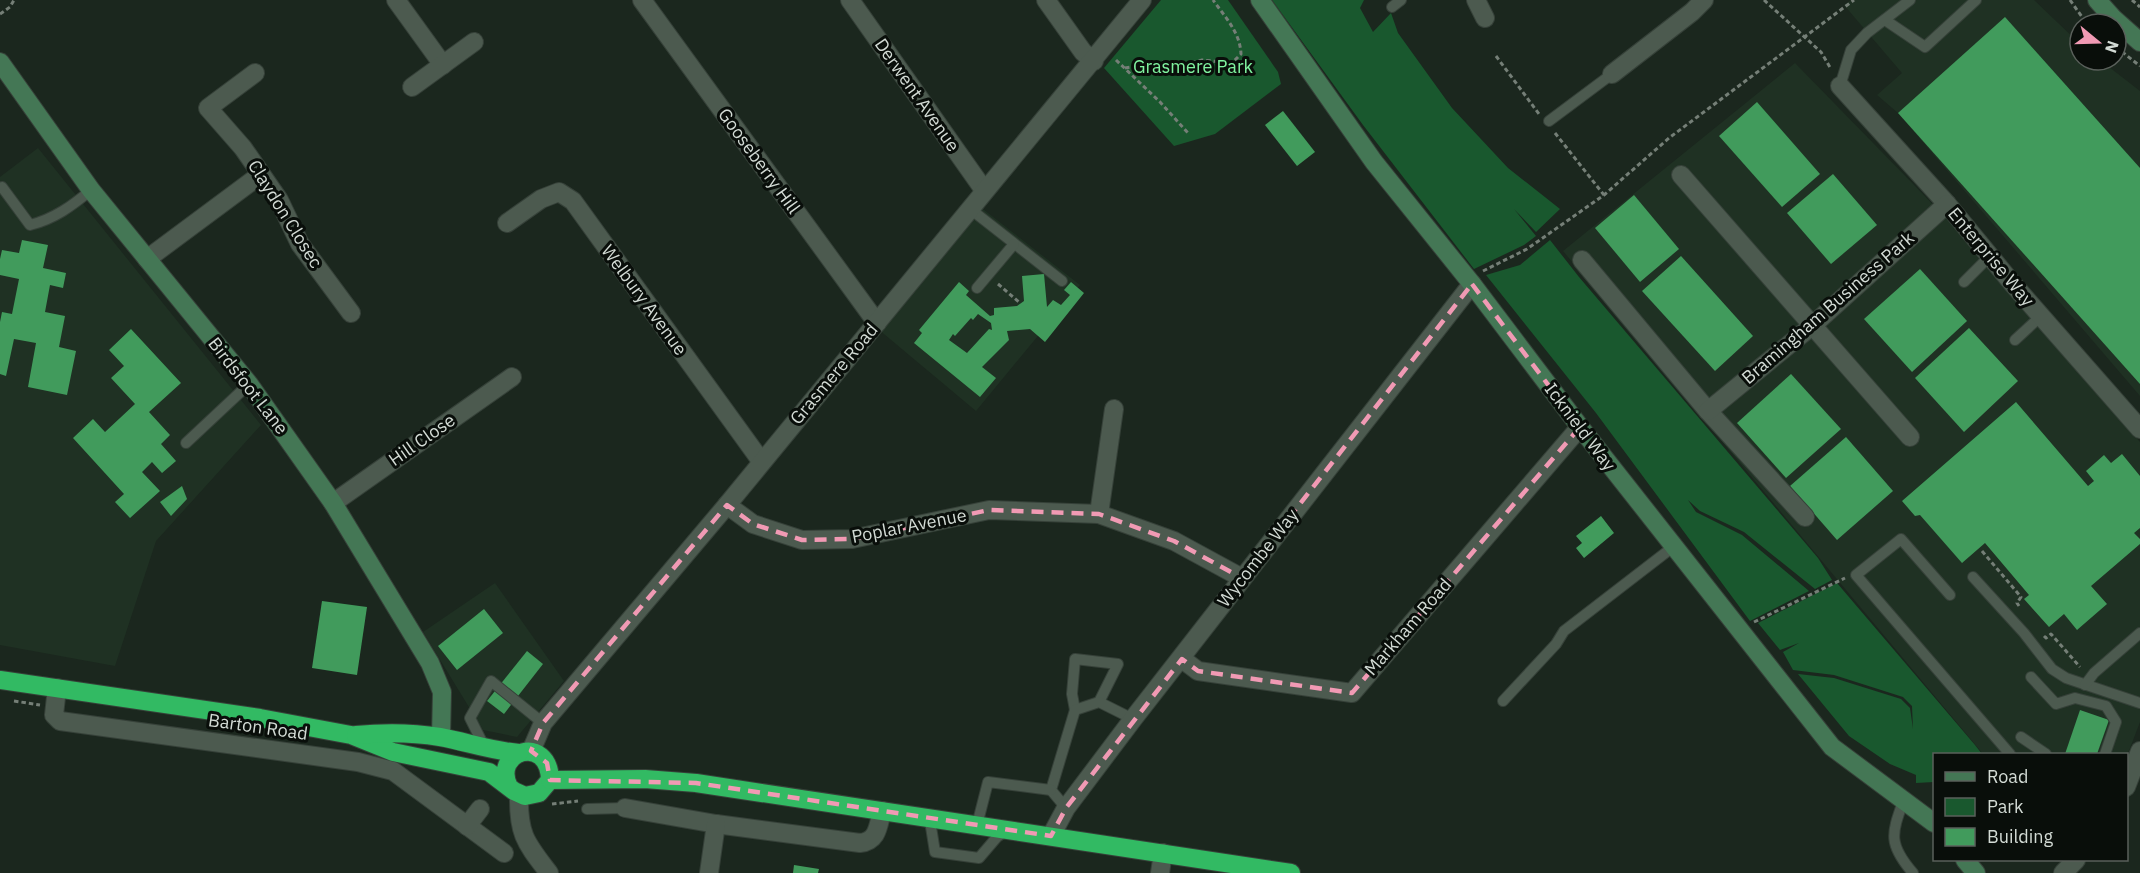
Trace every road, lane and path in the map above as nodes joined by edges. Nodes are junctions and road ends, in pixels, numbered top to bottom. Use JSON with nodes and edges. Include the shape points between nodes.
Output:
{"nodes":[{"id":1,"x":14,"y":0,"type":"edge"},
{"id":2,"x":396,"y":0,"type":"edge"},
{"id":3,"x":642,"y":0,"type":"edge"},
{"id":4,"x":850,"y":0,"type":"edge"},
{"id":5,"x":1046,"y":0,"type":"edge"},
{"id":6,"x":1142,"y":0,"type":"edge"},
{"id":7,"x":1213,"y":0,"type":"edge"},
{"id":8,"x":1260,"y":0,"type":"edge"},
{"id":9,"x":1476,"y":0,"type":"edge"},
{"id":10,"x":1704,"y":0,"type":"edge"},
{"id":11,"x":1764,"y":0,"type":"edge"},
{"id":12,"x":1854,"y":0,"type":"edge"},
{"id":13,"x":1910,"y":0,"type":"edge"},
{"id":14,"x":1976,"y":0,"type":"edge"},
{"id":15,"x":2097,"y":0,"type":"edge"},
{"id":16,"x":2133,"y":0,"type":"edge"},
{"id":17,"x":2140,"y":7,"type":"edge"},
{"id":18,"x":0,"y":14,"type":"edge"},
{"id":19,"x":1485,"y":18,"type":"dead end"},
{"id":20,"x":1885,"y":20,"type":"junction"},
{"id":21,"x":1805,"y":37,"type":"junction"},
{"id":22,"x":474,"y":42,"type":"dead end"},
{"id":23,"x":2140,"y":42,"type":"edge"},
{"id":24,"x":1099,"y":54,"type":"junction"},
{"id":25,"x":2128,"y":56,"type":"edge"},
{"id":26,"x":0,"y":62,"type":"edge"},
{"id":27,"x":443,"y":65,"type":"junction"},
{"id":28,"x":2140,"y":66,"type":"edge"},
{"id":29,"x":1125,"y":68,"type":"junction"},
{"id":30,"x":255,"y":73,"type":"dead end"},
{"id":31,"x":1612,"y":74,"type":"joint"},
{"id":32,"x":1840,"y":86,"type":"junction"},
{"id":33,"x":412,"y":87,"type":"dead end"},
{"id":34,"x":1549,"y":121,"type":"dead end"},
{"id":35,"x":1188,"y":133,"type":"dead end"},
{"id":36,"x":260,"y":175,"type":"junction"},
{"id":37,"x":1681,"y":175,"type":"dead end"},
{"id":38,"x":2,"y":187,"type":"dead end"},
{"id":39,"x":91,"y":190,"type":"junction"},
{"id":40,"x":984,"y":190,"type":"junction"},
{"id":41,"x":1947,"y":204,"type":"junction"},
{"id":42,"x":969,"y":208,"type":"junction"},
{"id":43,"x":507,"y":223,"type":"dead end"},
{"id":44,"x":1014,"y":244,"type":"junction"},
{"id":45,"x":1990,"y":256,"type":"junction"},
{"id":46,"x":147,"y":259,"type":"junction"},
{"id":47,"x":1582,"y":260,"type":"dead end"},
{"id":48,"x":987,"y":275,"type":"junction"},
{"id":49,"x":1062,"y":281,"type":"dead end"},
{"id":50,"x":1964,"y":282,"type":"dead end"},
{"id":51,"x":1472,"y":284,"type":"junction"},
{"id":52,"x":977,"y":288,"type":"dead end"},
{"id":53,"x":1020,"y":303,"type":"dead end"},
{"id":54,"x":351,"y":313,"type":"dead end"},
{"id":55,"x":2041,"y":316,"type":"junction"},
{"id":56,"x":877,"y":322,"type":"junction"},
{"id":57,"x":1813,"y":325,"type":"junction"},
{"id":58,"x":2015,"y":340,"type":"dead end"},
{"id":59,"x":512,"y":377,"type":"dead end"},
{"id":60,"x":249,"y":384,"type":"junction"},
{"id":61,"x":1114,"y":409,"type":"dead end"},
{"id":62,"x":1708,"y":411,"type":"junction"},
{"id":63,"x":1580,"y":427,"type":"junction"},
{"id":64,"x":2140,"y":429,"type":"edge"},
{"id":65,"x":1910,"y":437,"type":"dead end"},
{"id":66,"x":186,"y":443,"type":"dead end"},
{"id":67,"x":762,"y":461,"type":"junction"},
{"id":68,"x":333,"y":502,"type":"junction"},
{"id":69,"x":727,"y":505,"type":"junction"},
{"id":70,"x":1099,"y":514,"type":"junction"},
{"id":71,"x":1805,"y":516,"type":"dead end"},
{"id":72,"x":1673,"y":547,"type":"junction"},
{"id":73,"x":1982,"y":551,"type":"dead end"},
{"id":74,"x":1856,"y":575,"type":"junction"},
{"id":75,"x":1973,"y":577,"type":"dead end"},
{"id":76,"x":1242,"y":578,"type":"junction"},
{"id":77,"x":1950,"y":596,"type":"dead end"},
{"id":78,"x":2024,"y":612,"type":"dead end"},
{"id":79,"x":2039,"y":629,"type":"dead end"},
{"id":80,"x":1739,"y":630,"type":"junction"},
{"id":81,"x":2140,"y":633,"type":"edge"},
{"id":82,"x":1182,"y":659,"type":"junction"},
{"id":83,"x":2074,"y":672,"type":"dead end"},
{"id":84,"x":2031,"y":677,"type":"dead end"},
{"id":85,"x":0,"y":680,"type":"edge"},
{"id":86,"x":2085,"y":685,"type":"junction"},
{"id":87,"x":57,"y":688,"type":"junction"},
{"id":88,"x":11,"y":701,"type":"dead end"},
{"id":89,"x":1503,"y":701,"type":"dead end"},
{"id":90,"x":1099,"y":702,"type":"junction"},
{"id":91,"x":2140,"y":703,"type":"edge"},
{"id":92,"x":55,"y":708,"type":"junction"},
{"id":93,"x":1075,"y":710,"type":"junction"},
{"id":94,"x":1133,"y":719,"type":"junction"},
{"id":95,"x":543,"y":723,"type":"junction"},
{"id":96,"x":351,"y":735,"type":"junction"},
{"id":97,"x":441,"y":737,"type":"junction"},
{"id":98,"x":2021,"y":737,"type":"dead end"},
{"id":99,"x":485,"y":748,"type":"junction"},
{"id":100,"x":2140,"y":751,"type":"edge"},
{"id":101,"x":525,"y":752,"type":"junction"},
{"id":102,"x":2009,"y":753,"type":"edge"},
{"id":103,"x":2045,"y":753,"type":"edge"},
{"id":104,"x":2105,"y":753,"type":"edge"},
{"id":105,"x":550,"y":780,"type":"junction"},
{"id":106,"x":2128,"y":784,"type":"edge"},
{"id":107,"x":1051,"y":790,"type":"junction"},
{"id":108,"x":514,"y":791,"type":"junction"},
{"id":109,"x":1904,"y":799,"type":"junction"},
{"id":110,"x":543,"y":807,"type":"dead end"},
{"id":111,"x":625,"y":808,"type":"joint"},
{"id":112,"x":1066,"y":808,"type":"junction"},
{"id":113,"x":480,"y":809,"type":"dead end"},
{"id":114,"x":587,"y":809,"type":"joint"},
{"id":115,"x":882,"y":811,"type":"junction"},
{"id":116,"x":928,"y":818,"type":"junction"},
{"id":117,"x":1933,"y":822,"type":"edge"},
{"id":118,"x":716,"y":824,"type":"junction"},
{"id":119,"x":976,"y":825,"type":"junction"},
{"id":120,"x":467,"y":826,"type":"junction"},
{"id":121,"x":1007,"y":830,"type":"junction"},
{"id":122,"x":1051,"y":836,"type":"junction"},
{"id":123,"x":504,"y":853,"type":"dead end"},
{"id":124,"x":1163,"y":854,"type":"junction"},
{"id":125,"x":1966,"y":861,"type":"edge"},
{"id":126,"x":2075,"y":861,"type":"edge"},
{"id":127,"x":549,"y":873,"type":"edge"},
{"id":128,"x":709,"y":873,"type":"edge"},
{"id":129,"x":1160,"y":873,"type":"edge"},
{"id":130,"x":1291,"y":873,"type":"edge"},
{"id":131,"x":1913,"y":873,"type":"edge"},
{"id":132,"x":1976,"y":873,"type":"edge"},
{"id":133,"x":2063,"y":873,"type":"edge"}],
"edges":[{"from":1,"to":18,"type":"path"},
{"from":2,"to":27,"type":"street"},
{"from":3,"to":56,"type":"street","name":"Gooseberry Hill"},
{"from":4,"to":40,"type":"street","name":"Derwent Avenue"},
{"from":5,"to":24,"type":"street","via":[[1083,52]]},
{"from":6,"to":24,"type":"street","name":"Grasmere Road"},
{"from":7,"to":29,"type":"path","via":[[1240,42],[1241,54],[1232,63],[1202,60]]},
{"from":8,"to":51,"type":"street","name":"Icknield Way","via":[[1374,162]]},
{"from":9,"to":19,"type":"street"},
{"from":10,"to":31,"type":"street"},
{"from":11,"to":21,"type":"path"},
{"from":12,"to":21,"type":"path"},
{"from":13,"to":20,"type":"lane"},
{"from":14,"to":20,"type":"lane","via":[[1925,46]]},
{"from":15,"to":23,"type":"street"},
{"from":16,"to":17,"type":"path"},
{"from":20,"to":32,"type":"lane","via":[[1851,50]]},
{"from":21,"to":32,"type":"path","via":[[1821,52]]},
{"from":21,"to":51,"type":"path","via":[[1669,138],[1604,195],[1527,249],[1480,272]]},
{"from":22,"to":27,"type":"street"},
{"from":24,"to":29,"type":"path"},
{"from":24,"to":40,"type":"street","name":"Grasmere Road"},
{"from":25,"to":28,"type":"path"},
{"from":26,"to":39,"type":"street","name":"Birdsfoot Lane"},
{"from":27,"to":33,"type":"street"},
{"from":29,"to":35,"type":"path"},
{"from":30,"to":36,"type":"street","name":"Claydon Closec","via":[[208,108],[243,148]]},
{"from":31,"to":34,"type":"lane"},
{"from":32,"to":41,"type":"street","name":"Enterprise Way"},
{"from":36,"to":46,"type":"street"},
{"from":36,"to":54,"type":"street","name":"Claydon Closec","via":[[279,200],[300,244]]},
{"from":37,"to":57,"type":"street"},
{"from":38,"to":39,"type":"lane","via":[[30,225],[46,221]]},
{"from":39,"to":46,"type":"street","name":"Birdsfoot Lane"},
{"from":40,"to":42,"type":"street","name":"Grasmere Road"},
{"from":41,"to":45,"type":"street","name":"Enterprise Way"},
{"from":41,"to":57,"type":"street","name":"Bramingham Business Park"},
{"from":42,"to":44,"type":"lane"},
{"from":42,"to":56,"type":"street","name":"Grasmere Road"},
{"from":43,"to":67,"type":"street","name":"Welbury Avenue","via":[[541,199],[559,192],[573,201]]},
{"from":44,"to":48,"type":"lane"},
{"from":44,"to":49,"type":"lane"},
{"from":45,"to":50,"type":"lane"},
{"from":45,"to":55,"type":"street","name":"Enterprise Way"},
{"from":46,"to":60,"type":"street","name":"Birdsfoot Lane"},
{"from":47,"to":62,"type":"street"},
{"from":48,"to":52,"type":"lane"},
{"from":48,"to":53,"type":"path"},
{"from":51,"to":63,"type":"street","name":"Icknield Way"},
{"from":51,"to":76,"type":"street","name":"Wycombe Way"},
{"from":55,"to":58,"type":"lane"},
{"from":55,"to":64,"type":"street","name":"Enterprise Way"},
{"from":56,"to":67,"type":"street","name":"Grasmere Road"},
{"from":57,"to":62,"type":"street","name":"Bramingham Business Park"},
{"from":57,"to":65,"type":"street"},
{"from":59,"to":68,"type":"street","name":"Hill Close"},
{"from":60,"to":66,"type":"lane"},
{"from":60,"to":68,"type":"street","name":"Birdsfoot Lane"},
{"from":61,"to":70,"type":"street"},
{"from":62,"to":71,"type":"street"},
{"from":63,"to":72,"type":"street","name":"Icknield Way"},
{"from":63,"to":82,"type":"street","name":"Markham Road","via":[[1352,693],[1198,671]]},
{"from":67,"to":69,"type":"street","name":"Grasmere Road"},
{"from":68,"to":97,"type":"street","name":"Birdsfoot Lane","via":[[430,663],[442,692]]},
{"from":69,"to":70,"type":"street","name":"Poplar Avenue","via":[[753,524],[802,540],[852,539],[989,510]]},
{"from":69,"to":95,"type":"street","name":"Grasmere Road"},
{"from":70,"to":76,"type":"street","name":"Poplar Avenue","via":[[1174,540]]},
{"from":72,"to":80,"type":"street","name":"Icknield Way"},
{"from":72,"to":89,"type":"lane","via":[[1564,631],[1557,644]]},
{"from":73,"to":78,"type":"path","via":[[2020,597],[2017,603]]},
{"from":74,"to":77,"type":"lane","via":[[1901,539]]},
{"from":74,"to":80,"type":"path"},
{"from":74,"to":102,"type":"lane"},
{"from":75,"to":86,"type":"lane","via":[[2052,669]]},
{"from":76,"to":82,"type":"street","name":"Wycombe Way"},
{"from":79,"to":83,"type":"path","via":[[2046,638],[2051,634],[2081,667]]},
{"from":80,"to":109,"type":"street","name":"Icknield Way","via":[[1832,747]]},
{"from":81,"to":86,"type":"lane"},
{"from":82,"to":94,"type":"street","name":"Wycombe Way"},
{"from":84,"to":104,"type":"lane","via":[[2056,704],[2075,698],[2106,706],[2116,722]]},
{"from":85,"to":87,"type":"highway","name":"Barton Road"},
{"from":86,"to":91,"type":"lane"},
{"from":87,"to":92,"type":"street"},
{"from":87,"to":96,"type":"highway","name":"Barton Road"},
{"from":88,"to":92,"type":"path"},
{"from":90,"to":93,"type":"lane"},
{"from":90,"to":93,"type":"lane","via":[[1118,664],[1074,659]]},
{"from":90,"to":94,"type":"lane"},
{"from":92,"to":120,"type":"street","name":"Barton Road","via":[[54,715],[60,721],[384,768]]},
{"from":93,"to":107,"type":"lane"},
{"from":94,"to":112,"type":"street","name":"Wycombe Way"},
{"from":95,"to":99,"type":"lane","via":[[491,681],[470,718]]},
{"from":95,"to":101,"type":"street","name":"Grasmere Road"},
{"from":96,"to":97,"type":"highway","name":"Barton Road","via":[[398,732]]},
{"from":96,"to":108,"type":"highway","name":"Barton Road","via":[[393,752],[489,772]]},
{"from":97,"to":99,"type":"highway","name":"Barton Road"},
{"from":98,"to":103,"type":"lane"},
{"from":99,"to":101,"type":"highway","name":"Barton Road"},
{"from":100,"to":106,"type":"street"},
{"from":101,"to":105,"type":"highway","via":[[538,754],[547,763]]},
{"from":101,"to":108,"type":"highway","via":[[506,768]]},
{"from":105,"to":108,"type":"highway","via":[[539,793],[525,796]]},
{"from":105,"to":115,"type":"highway","via":[[696,783]]},
{"from":107,"to":112,"type":"lane"},
{"from":107,"to":119,"type":"lane","via":[[988,782]]},
{"from":108,"to":127,"type":"street","via":[[526,844]]},
{"from":109,"to":117,"type":"street","name":"Icknield Way"},
{"from":109,"to":131,"type":"lane","via":[[1892,833],[1900,859]]},
{"from":110,"to":114,"type":"path","via":[[581,801]]},
{"from":111,"to":114,"type":"lane"},
{"from":111,"to":118,"type":"street"},
{"from":112,"to":122,"type":"street","name":"Wycombe Way"},
{"from":113,"to":120,"type":"street"},
{"from":115,"to":116,"type":"highway"},
{"from":115,"to":118,"type":"street","via":[[874,838],[860,843]]},
{"from":116,"to":119,"type":"highway"},
{"from":116,"to":121,"type":"lane","via":[[935,852],[979,858]]},
{"from":118,"to":128,"type":"street"},
{"from":119,"to":121,"type":"highway"},
{"from":120,"to":123,"type":"street","name":"Barton Road"},
{"from":121,"to":122,"type":"highway"},
{"from":122,"to":124,"type":"highway"},
{"from":124,"to":129,"type":"street"},
{"from":124,"to":130,"type":"highway"},
{"from":125,"to":132,"type":"street"},
{"from":126,"to":133,"type":"street"}]}
